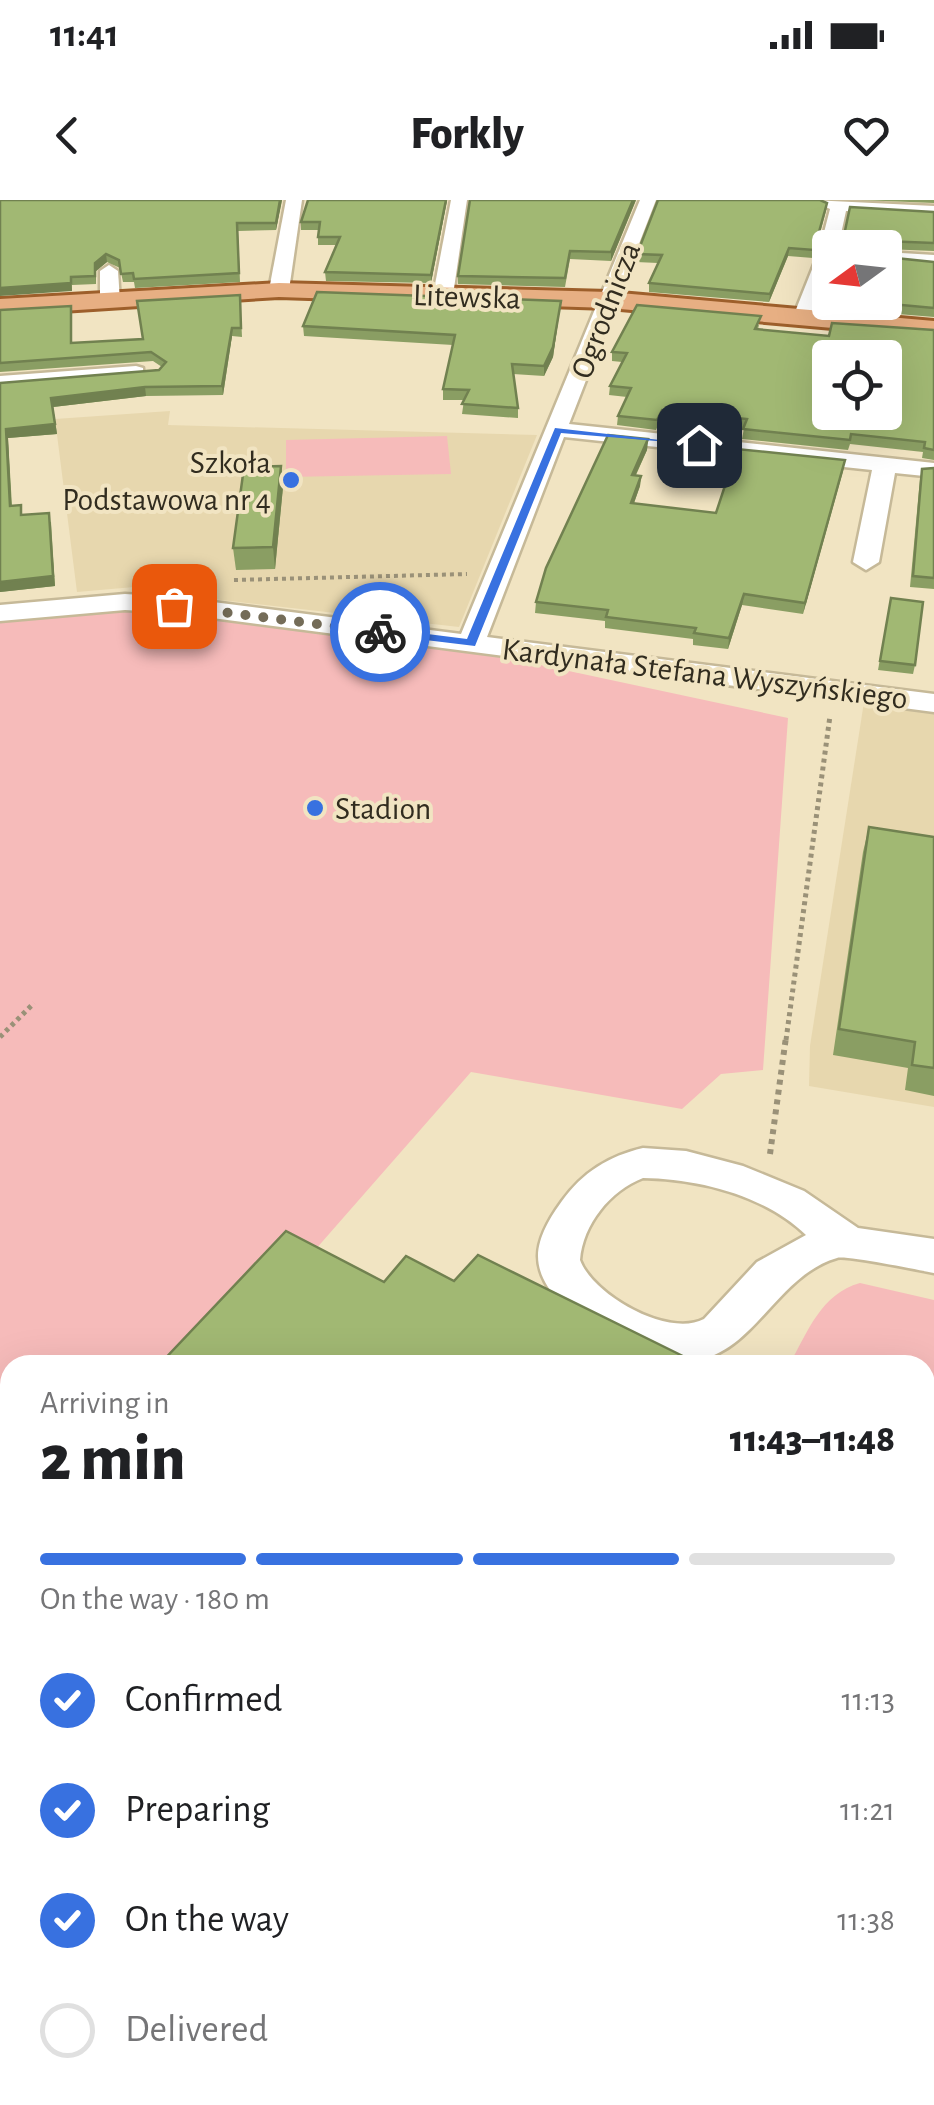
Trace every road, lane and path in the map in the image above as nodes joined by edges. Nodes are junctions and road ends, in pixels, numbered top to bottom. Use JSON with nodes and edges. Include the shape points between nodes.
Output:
{"nodes":[{"id":1,"x":294,"y":200,"type":"edge"},
{"id":2,"x":460,"y":200,"type":"edge"},
{"id":3,"x":648,"y":200,"type":"edge"},
{"id":4,"x":819,"y":200,"type":"edge"},
{"id":5,"x":839,"y":206,"type":"junction"},
{"id":6,"x":934,"y":210,"type":"edge"},
{"id":7,"x":834,"y":230,"type":"edge"},
{"id":8,"x":902,"y":258,"type":"edge"},
{"id":9,"x":934,"y":261,"type":"edge"},
{"id":10,"x":109,"y":272,"type":"edge"},
{"id":11,"x":280,"y":290,"type":"junction"},
{"id":12,"x":444,"y":295,"type":"junction"},
{"id":13,"x":812,"y":297,"type":"edge"},
{"id":14,"x":110,"y":300,"type":"junction"},
{"id":15,"x":609,"y":300,"type":"junction"},
{"id":16,"x":0,"y":307,"type":"edge"},
{"id":17,"x":804,"y":318,"type":"junction"},
{"id":18,"x":934,"y":329,"type":"edge"},
{"id":19,"x":154,"y":371,"type":"edge"},
{"id":20,"x":0,"y":382,"type":"edge"},
{"id":21,"x":558,"y":430,"type":"junction"},
{"id":22,"x":885,"y":465,"type":"junction"},
{"id":23,"x":934,"y":470,"type":"edge"},
{"id":24,"x":866,"y":562,"type":"dead end"},
{"id":25,"x":485,"y":573,"type":"dead end"},
{"id":26,"x":228,"y":581,"type":"dead end"},
{"id":27,"x":0,"y":612,"type":"edge"},
{"id":28,"x":471,"y":643,"type":"junction"},
{"id":29,"x":834,"y":690,"type":"junction"},
{"id":30,"x":934,"y":703,"type":"edge"},
{"id":31,"x":34,"y":1003,"type":"dead end"},
{"id":32,"x":0,"y":1037,"type":"edge"},
{"id":33,"x":764,"y":1190,"type":"junction"},
{"id":34,"x":839,"y":1239,"type":"junction"},
{"id":35,"x":934,"y":1256,"type":"edge"}],
"edges":[{"from":1,"to":11,"type":"street"},
{"from":2,"to":12,"type":"street"},
{"from":3,"to":15,"type":"street","name":"Ogrodnicza"},
{"from":4,"to":5,"type":"street"},
{"from":5,"to":6,"type":"street"},
{"from":5,"to":7,"type":"street"},
{"from":8,"to":9,"type":"street"},
{"from":10,"to":14,"type":"street"},
{"from":11,"to":12,"type":"main road","name":"Litewska"},
{"from":11,"to":14,"type":"main road","name":"Litewska"},
{"from":12,"to":15,"type":"main road","name":"Litewska"},
{"from":13,"to":17,"type":"street"},
{"from":14,"to":16,"type":"main road","name":"Litewska"},
{"from":15,"to":17,"type":"main road","name":"Litewska"},
{"from":15,"to":21,"type":"street","name":"Ogrodnicza"},
{"from":17,"to":18,"type":"main road","name":"Litewska"},
{"from":19,"to":20,"type":"street"},
{"from":21,"to":22,"type":"street"},
{"from":21,"to":28,"type":"street","name":"Ogrodnicza"},
{"from":22,"to":23,"type":"street"},
{"from":22,"to":24,"type":"street"},
{"from":25,"to":26,"type":"path"},
{"from":27,"to":28,"type":"street","name":"Kardynała Stefana Wyszyńskiego","via":[[125,602]]},
{"from":28,"to":29,"type":"street","name":"Kardynała Stefana Wyszyńskiego"},
{"from":29,"to":30,"type":"street","name":"Kardynała Stefana Wyszyńskiego"},
{"from":29,"to":33,"type":"path"},
{"from":31,"to":32,"type":"path"},
{"from":33,"to":34,"type":"street"},
{"from":33,"to":34,"type":"street","via":[[686,1165],[637,1163],[615,1172],[567,1230],[558,1258],[566,1283],[633,1326],[692,1343],[722,1331],[784,1264]]},
{"from":34,"to":35,"type":"street"}]}
